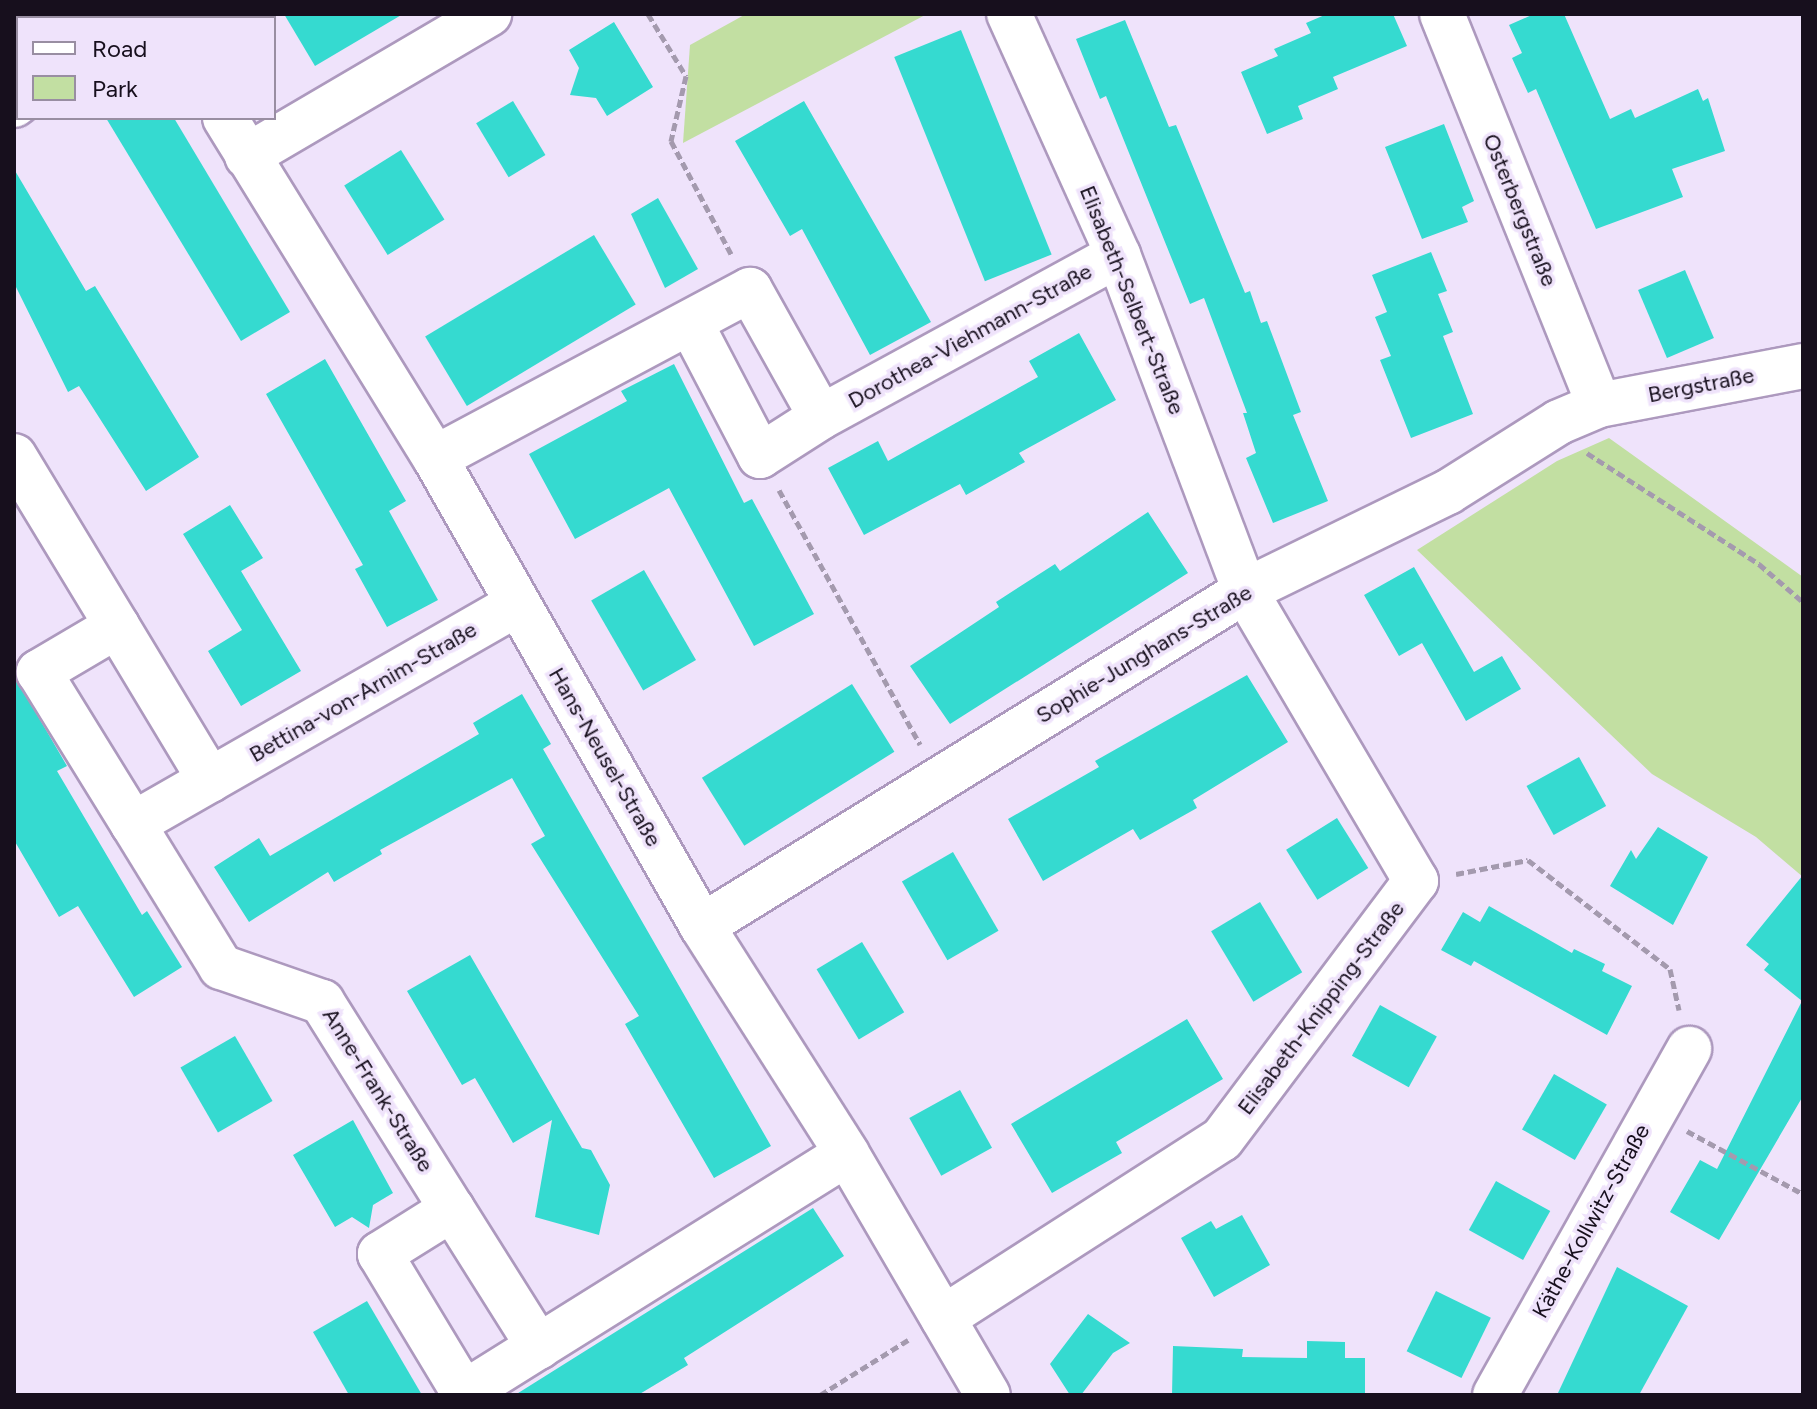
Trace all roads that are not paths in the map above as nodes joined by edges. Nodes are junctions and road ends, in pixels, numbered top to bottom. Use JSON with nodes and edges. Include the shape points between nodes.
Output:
{"nodes":[{"id":1,"x":489,"y":14,"type":"edge"},
{"id":2,"x":1009,"y":14,"type":"edge"},
{"id":3,"x":1442,"y":14,"type":"edge"},
{"id":4,"x":226,"y":120,"type":"edge"},
{"id":5,"x":247,"y":156,"type":"junction"},
{"id":6,"x":1118,"y":255,"type":"junction"},
{"id":7,"x":691,"y":324,"type":"junction"},
{"id":8,"x":1803,"y":366,"type":"edge"},
{"id":9,"x":1599,"y":405,"type":"junction"},
{"id":10,"x":821,"y":417,"type":"junction"},
{"id":11,"x":14,"y":456,"type":"edge"},
{"id":12,"x":435,"y":458,"type":"junction"},
{"id":13,"x":1245,"y":591,"type":"junction"},
{"id":14,"x":517,"y":604,"type":"junction"},
{"id":15,"x":117,"y":626,"type":"junction"},
{"id":16,"x":210,"y":780,"type":"junction"},
{"id":17,"x":133,"y":824,"type":"junction"},
{"id":18,"x":702,"y":926,"type":"junction"},
{"id":19,"x":1689,"y":1049,"type":"road end"},
{"id":20,"x":847,"y":1154,"type":"junction"},
{"id":21,"x":452,"y":1209,"type":"junction"},
{"id":22,"x":943,"y":1318,"type":"junction"},
{"id":23,"x":539,"y":1347,"type":"junction"},
{"id":24,"x":988,"y":1395,"type":"edge"},
{"id":25,"x":1495,"y":1395,"type":"edge"}],
"edges":[{"from":1,"to":5,"type":"street"},
{"from":2,"to":6,"type":"street","name":"Elisabeth-Selbert-Straße"},
{"from":3,"to":9,"type":"street","name":"Osterbergstraße"},
{"from":4,"to":5,"type":"street","name":"Hans-Neusel-Straße"},
{"from":5,"to":12,"type":"street","name":"Hans-Neusel-Straße"},
{"from":6,"to":10,"type":"street","name":"Dorothea-Viehmann-Straße"},
{"from":6,"to":13,"type":"street","name":"Elisabeth-Selbert-Straße"},
{"from":7,"to":10,"type":"street","name":"Dorothea-Viehmann-Straße","via":[[750,290]]},
{"from":7,"to":10,"type":"street","name":"Dorothea-Viehmann-Straße","via":[[760,456]]},
{"from":7,"to":12,"type":"street"},
{"from":8,"to":9,"type":"street","name":"Bergstraße"},
{"from":9,"to":13,"type":"street","name":"Sophie-Junghans-Straße","via":[[1559,422],[1448,492]]},
{"from":11,"to":15,"type":"street"},
{"from":12,"to":14,"type":"street","name":"Hans-Neusel-Straße"},
{"from":13,"to":18,"type":"street","name":"Sophie-Junghans-Straße"},
{"from":13,"to":22,"type":"street","name":"Elisabeth-Knipping-Straße","via":[[1416,881],[1286,1047],[1222,1139]]},
{"from":14,"to":16,"type":"street","name":"Bettina-von-Arnim-Straße"},
{"from":14,"to":18,"type":"street","name":"Hans-Neusel-Straße"},
{"from":15,"to":16,"type":"street"},
{"from":15,"to":17,"type":"street","via":[[39,672]]},
{"from":16,"to":17,"type":"street","name":"Bettina-von-Arnim-Straße"},
{"from":17,"to":21,"type":"street","name":"Anne-Frank-Straße","via":[[221,967],[322,1002]]},
{"from":18,"to":20,"type":"street","name":"Hans-Neusel-Straße"},
{"from":19,"to":25,"type":"street","name":"Käthe-Kollwitz-Straße"},
{"from":20,"to":22,"type":"street","name":"Hans-Neusel-Straße"},
{"from":20,"to":23,"type":"street"},
{"from":21,"to":23,"type":"street","name":"Anne-Frank-Straße"},
{"from":21,"to":23,"type":"street","via":[[380,1254],[464,1393]]},
{"from":22,"to":24,"type":"street","name":"Hans-Neusel-Straße"}]}
